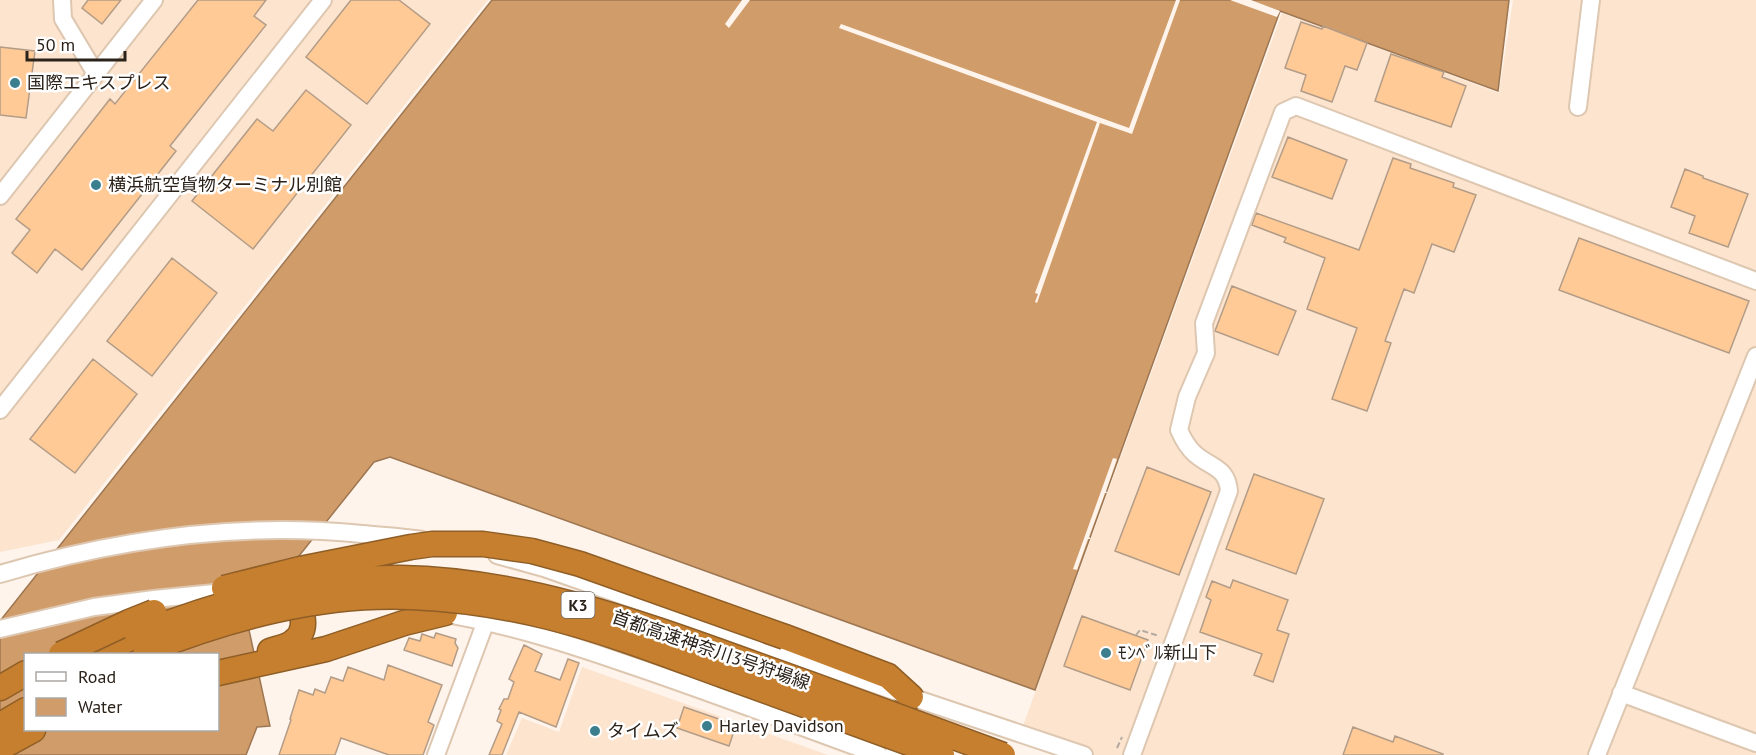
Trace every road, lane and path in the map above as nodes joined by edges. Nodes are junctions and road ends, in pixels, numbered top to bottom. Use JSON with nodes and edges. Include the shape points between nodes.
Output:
{"nodes":[{"id":1,"x":62,"y":0,"type":"edge"},
{"id":2,"x":154,"y":0,"type":"edge"},
{"id":3,"x":323,"y":0,"type":"edge"},
{"id":4,"x":1591,"y":0,"type":"edge"},
{"id":5,"x":96,"y":74,"type":"junction"},
{"id":6,"x":1578,"y":107,"type":"dead end"},
{"id":7,"x":0,"y":196,"type":"edge"},
{"id":8,"x":1756,"y":281,"type":"edge"},
{"id":9,"x":1756,"y":356,"type":"edge"},
{"id":10,"x":4,"y":398,"type":"edge"},
{"id":11,"x":4,"y":572,"type":"edge"},
{"id":12,"x":274,"y":588,"type":"junction"},
{"id":13,"x":445,"y":613,"type":"junction"},
{"id":14,"x":486,"y":621,"type":"junction"},
{"id":15,"x":0,"y":629,"type":"edge"},
{"id":16,"x":1136,"y":635,"type":"dead end"},
{"id":17,"x":1160,"y":636,"type":"dead end"},
{"id":18,"x":289,"y":651,"type":"junction"},
{"id":19,"x":63,"y":653,"type":"edge"},
{"id":20,"x":100,"y":653,"type":"edge"},
{"id":21,"x":140,"y":653,"type":"edge"},
{"id":22,"x":219,"y":661,"type":"edge"},
{"id":23,"x":219,"y":673,"type":"edge"},
{"id":24,"x":24,"y":675,"type":"edge"},
{"id":25,"x":0,"y":688,"type":"edge"},
{"id":26,"x":24,"y":693,"type":"edge"},
{"id":27,"x":1621,"y":693,"type":"junction"},
{"id":28,"x":910,"y":697,"type":"junction"},
{"id":29,"x":0,"y":706,"type":"edge"},
{"id":30,"x":24,"y":709,"type":"edge"},
{"id":31,"x":24,"y":710,"type":"edge"},
{"id":32,"x":0,"y":715,"type":"edge"},
{"id":33,"x":0,"y":725,"type":"edge"},
{"id":34,"x":30,"y":731,"type":"edge"},
{"id":35,"x":1756,"y":743,"type":"edge"},
{"id":36,"x":0,"y":748,"type":"edge"},
{"id":37,"x":436,"y":755,"type":"edge"},
{"id":38,"x":879,"y":755,"type":"edge"},
{"id":39,"x":892,"y":755,"type":"edge"},
{"id":40,"x":942,"y":755,"type":"edge"},
{"id":41,"x":1003,"y":755,"type":"edge"},
{"id":42,"x":1084,"y":755,"type":"edge"},
{"id":43,"x":1132,"y":755,"type":"edge"},
{"id":44,"x":1596,"y":755,"type":"edge"}],
"edges":[{"from":1,"to":5,"type":"street","via":[[63,19]]},
{"from":2,"to":5,"type":"street"},
{"from":3,"to":10,"type":"street"},
{"from":4,"to":6,"type":"street"},
{"from":5,"to":7,"type":"street"},
{"from":8,"to":43,"type":"street","via":[[1296,106],[1283,112],[1204,323],[1206,353],[1187,397],[1179,430],[1197,456],[1228,479],[1229,491]]},
{"from":9,"to":27,"type":"street"},
{"from":11,"to":28,"type":"street","via":[[90,551],[239,531],[327,530],[410,538],[544,568]]},
{"from":12,"to":13,"type":"street","via":[[311,590]]},
{"from":12,"to":15,"type":"street","via":[[94,607]]},
{"from":12,"to":18,"type":"highway","via":[[293,597],[302,614],[302,632]]},
{"from":13,"to":14,"type":"street"},
{"from":13,"to":18,"type":"highway","via":[[404,622],[354,641]]},
{"from":14,"to":37,"type":"street"},
{"from":14,"to":38,"type":"street","via":[[680,681]]},
{"from":16,"to":17,"type":"path","via":[[1140,630]]},
{"from":18,"to":22,"type":"highway"},
{"from":18,"to":23,"type":"highway"},
{"from":19,"to":28,"type":"highway","bridge":true,"via":[[129,622],[218,590],[346,560],[459,543],[510,547],[580,564],[888,676]]},
{"from":20,"to":41,"type":"highway","name":"首都高速神奈川3号狩場線","number":"K3","bridge":true,"via":[[179,618],[224,604],[307,586],[359,580],[439,579],[542,596],[653,628]]},
{"from":21,"to":40,"type":"highway","name":"首都高速神奈川3号狩場線","number":"K3","bridge":true,"via":[[234,621],[302,606],[389,597],[476,603],[549,617],[631,642]]},
{"from":24,"to":25,"type":"highway"},
{"from":26,"to":29,"type":"highway"},
{"from":27,"to":35,"type":"street"},
{"from":27,"to":44,"type":"street"},
{"from":28,"to":39,"type":"street"},
{"from":28,"to":42,"type":"street"},
{"from":30,"to":32,"type":"highway"},
{"from":31,"to":33,"type":"highway"},
{"from":34,"to":36,"type":"highway"}]}
